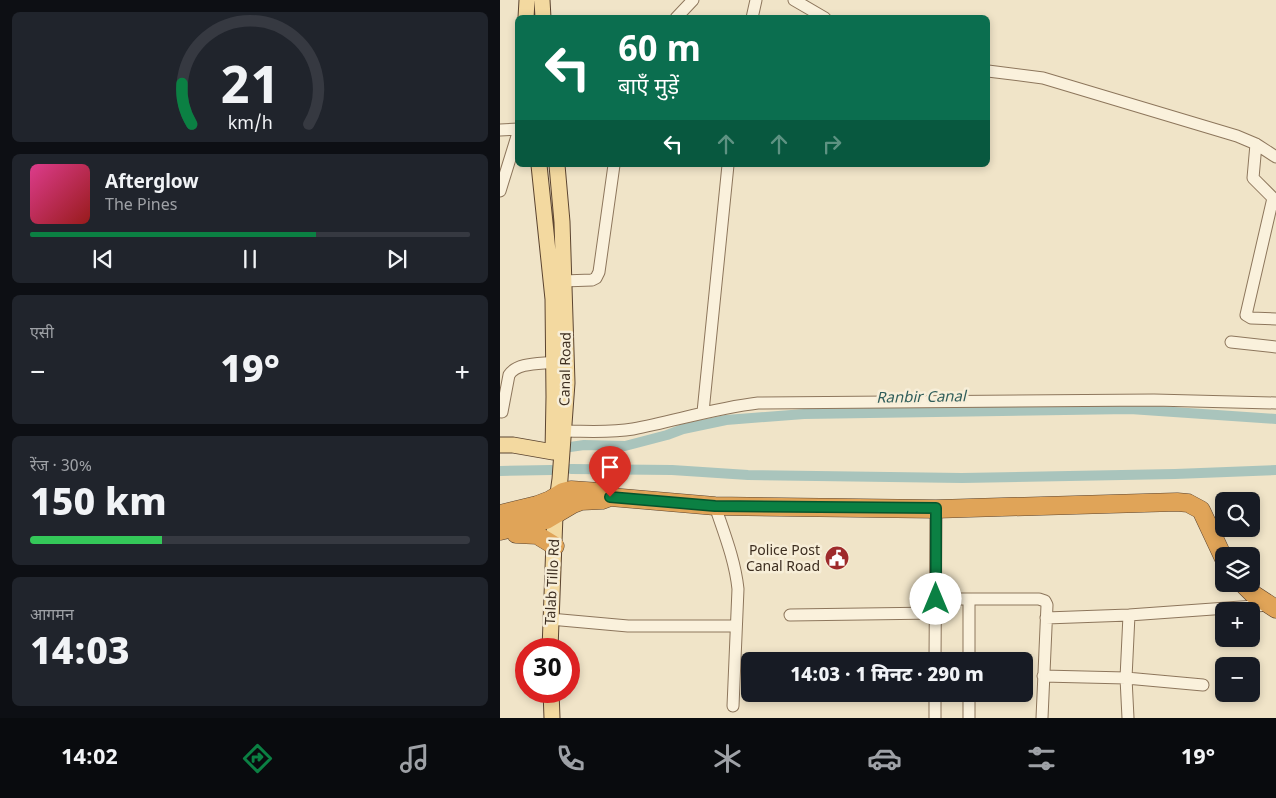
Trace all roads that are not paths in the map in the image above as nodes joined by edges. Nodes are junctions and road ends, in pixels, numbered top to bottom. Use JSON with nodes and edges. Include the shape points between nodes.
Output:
{"nodes":[{"id":1,"x":527,"y":0,"type":"edge"},
{"id":2,"x":542,"y":0,"type":"edge"},
{"id":3,"x":693,"y":0,"type":"edge"},
{"id":4,"x":756,"y":0,"type":"edge"},
{"id":5,"x":794,"y":0,"type":"edge"},
{"id":6,"x":526,"y":15,"type":"edge"},
{"id":7,"x":543,"y":15,"type":"edge"},
{"id":8,"x":679,"y":15,"type":"edge"},
{"id":9,"x":753,"y":15,"type":"edge"},
{"id":10,"x":820,"y":15,"type":"edge"},
{"id":11,"x":990,"y":71,"type":"edge"},
{"id":12,"x":500,"y":130,"type":"edge"},
{"id":13,"x":515,"y":131,"type":"edge"},
{"id":14,"x":515,"y":141,"type":"edge"},
{"id":15,"x":1256,"y":144,"type":"junction"},
{"id":16,"x":1276,"y":157,"type":"edge"},
{"id":17,"x":539,"y":167,"type":"edge"},
{"id":18,"x":557,"y":167,"type":"edge"},
{"id":19,"x":614,"y":167,"type":"edge"},
{"id":20,"x":728,"y":167,"type":"edge"},
{"id":21,"x":500,"y":191,"type":"edge"},
{"id":22,"x":563,"y":281,"type":"junction"},
{"id":23,"x":1276,"y":319,"type":"edge"},
{"id":24,"x":1231,"y":342,"type":"dead end"},
{"id":25,"x":1276,"y":347,"type":"edge"},
{"id":26,"x":554,"y":362,"type":"junction"},
{"id":27,"x":1276,"y":403,"type":"edge"},
{"id":28,"x":502,"y":412,"type":"dead end"},
{"id":29,"x":703,"y":412,"type":"junction"},
{"id":30,"x":563,"y":431,"type":"junction"},
{"id":31,"x":500,"y":445,"type":"edge"},
{"id":32,"x":554,"y":503,"type":"junction"},
{"id":33,"x":715,"y":506,"type":"junction"},
{"id":34,"x":936,"y":508,"type":"junction"},
{"id":35,"x":500,"y":514,"type":"edge"},
{"id":36,"x":500,"y":532,"type":"edge"},
{"id":37,"x":555,"y":546,"type":"junction"},
{"id":38,"x":1218,"y":547,"type":"edge"},
{"id":39,"x":1253,"y":592,"type":"edge"},
{"id":40,"x":936,"y":599,"type":"junction"},
{"id":41,"x":970,"y":599,"type":"junction"},
{"id":42,"x":1272,"y":607,"type":"edge"},
{"id":43,"x":936,"y":614,"type":"junction"},
{"id":44,"x":790,"y":615,"type":"dead end"},
{"id":45,"x":1130,"y":615,"type":"junction"},
{"id":46,"x":1046,"y":618,"type":"junction"},
{"id":47,"x":550,"y":619,"type":"junction"},
{"id":48,"x":736,"y":626,"type":"junction"},
{"id":49,"x":550,"y":638,"type":"edge"},
{"id":50,"x":935,"y":652,"type":"edge"},
{"id":51,"x":969,"y":652,"type":"edge"},
{"id":52,"x":1043,"y":676,"type":"junction"},
{"id":53,"x":1126,"y":678,"type":"junction"},
{"id":54,"x":1203,"y":685,"type":"dead end"},
{"id":55,"x":935,"y":702,"type":"edge"},
{"id":56,"x":969,"y":702,"type":"edge"},
{"id":57,"x":551,"y":703,"type":"edge"},
{"id":58,"x":733,"y":706,"type":"dead end"},
{"id":59,"x":552,"y":718,"type":"edge"},
{"id":60,"x":935,"y":718,"type":"edge"},
{"id":61,"x":969,"y":718,"type":"edge"},
{"id":62,"x":1042,"y":718,"type":"edge"},
{"id":63,"x":1128,"y":718,"type":"edge"}],
"edges":[{"from":1,"to":6,"type":"main road"},
{"from":2,"to":7,"type":"main road"},
{"from":3,"to":8,"type":"street"},
{"from":4,"to":9,"type":"street"},
{"from":5,"to":10,"type":"street"},
{"from":11,"to":15,"type":"street","via":[[1043,78]]},
{"from":12,"to":13,"type":"street"},
{"from":14,"to":21,"type":"street"},
{"from":15,"to":16,"type":"street"},
{"from":15,"to":23,"type":"street","via":[[1253,178],[1273,198],[1246,315]]},
{"from":17,"to":26,"type":"main road","name":"Canal Road","via":[[554,299]]},
{"from":18,"to":22,"type":"main road","name":"Canal Road"},
{"from":19,"to":22,"type":"street","via":[[599,272],[592,280]]},
{"from":20,"to":29,"type":"street"},
{"from":22,"to":30,"type":"main road","name":"Canal Road","via":[[567,383]]},
{"from":24,"to":25,"type":"street"},
{"from":26,"to":28,"type":"street","via":[[511,371]]},
{"from":26,"to":31,"type":"main road","name":"Canal Road","via":[[553,452]]},
{"from":27,"to":29,"type":"street","via":[[1154,400],[758,403]]},
{"from":29,"to":30,"type":"street","via":[[610,432]]},
{"from":30,"to":32,"type":"main road","name":"Canal Road"},
{"from":32,"to":33,"type":"highway","via":[[562,509],[580,501],[610,497]]},
{"from":32,"to":35,"type":"highway"},
{"from":32,"to":36,"type":"highway","via":[[539,523]]},
{"from":32,"to":37,"type":"main road","name":"Talab Tillo Rd"},
{"from":33,"to":34,"type":"highway"},
{"from":33,"to":48,"type":"street","via":[[736,574]]},
{"from":34,"to":38,"type":"highway","via":[[1188,503],[1201,510]]},
{"from":34,"to":40,"type":"street"},
{"from":36,"to":37,"type":"highway","via":[[537,535]]},
{"from":37,"to":47,"type":"main road","name":"Talab Tillo Rd"},
{"from":39,"to":42,"type":"highway"},
{"from":40,"to":41,"type":"street"},
{"from":40,"to":43,"type":"street"},
{"from":41,"to":46,"type":"street","via":[[1043,600],[1047,605]]},
{"from":41,"to":51,"type":"street"},
{"from":42,"to":45,"type":"street"},
{"from":43,"to":44,"type":"street"},
{"from":43,"to":50,"type":"street"},
{"from":45,"to":46,"type":"street"},
{"from":45,"to":53,"type":"street"},
{"from":46,"to":52,"type":"street"},
{"from":47,"to":48,"type":"street","via":[[628,626]]},
{"from":47,"to":49,"type":"main road","name":"Talab Tillo Rd"},
{"from":48,"to":58,"type":"street"},
{"from":52,"to":53,"type":"street"},
{"from":52,"to":62,"type":"street"},
{"from":53,"to":54,"type":"street"},
{"from":53,"to":63,"type":"street"},
{"from":55,"to":60,"type":"street"},
{"from":56,"to":61,"type":"street"},
{"from":57,"to":59,"type":"main road"}]}
